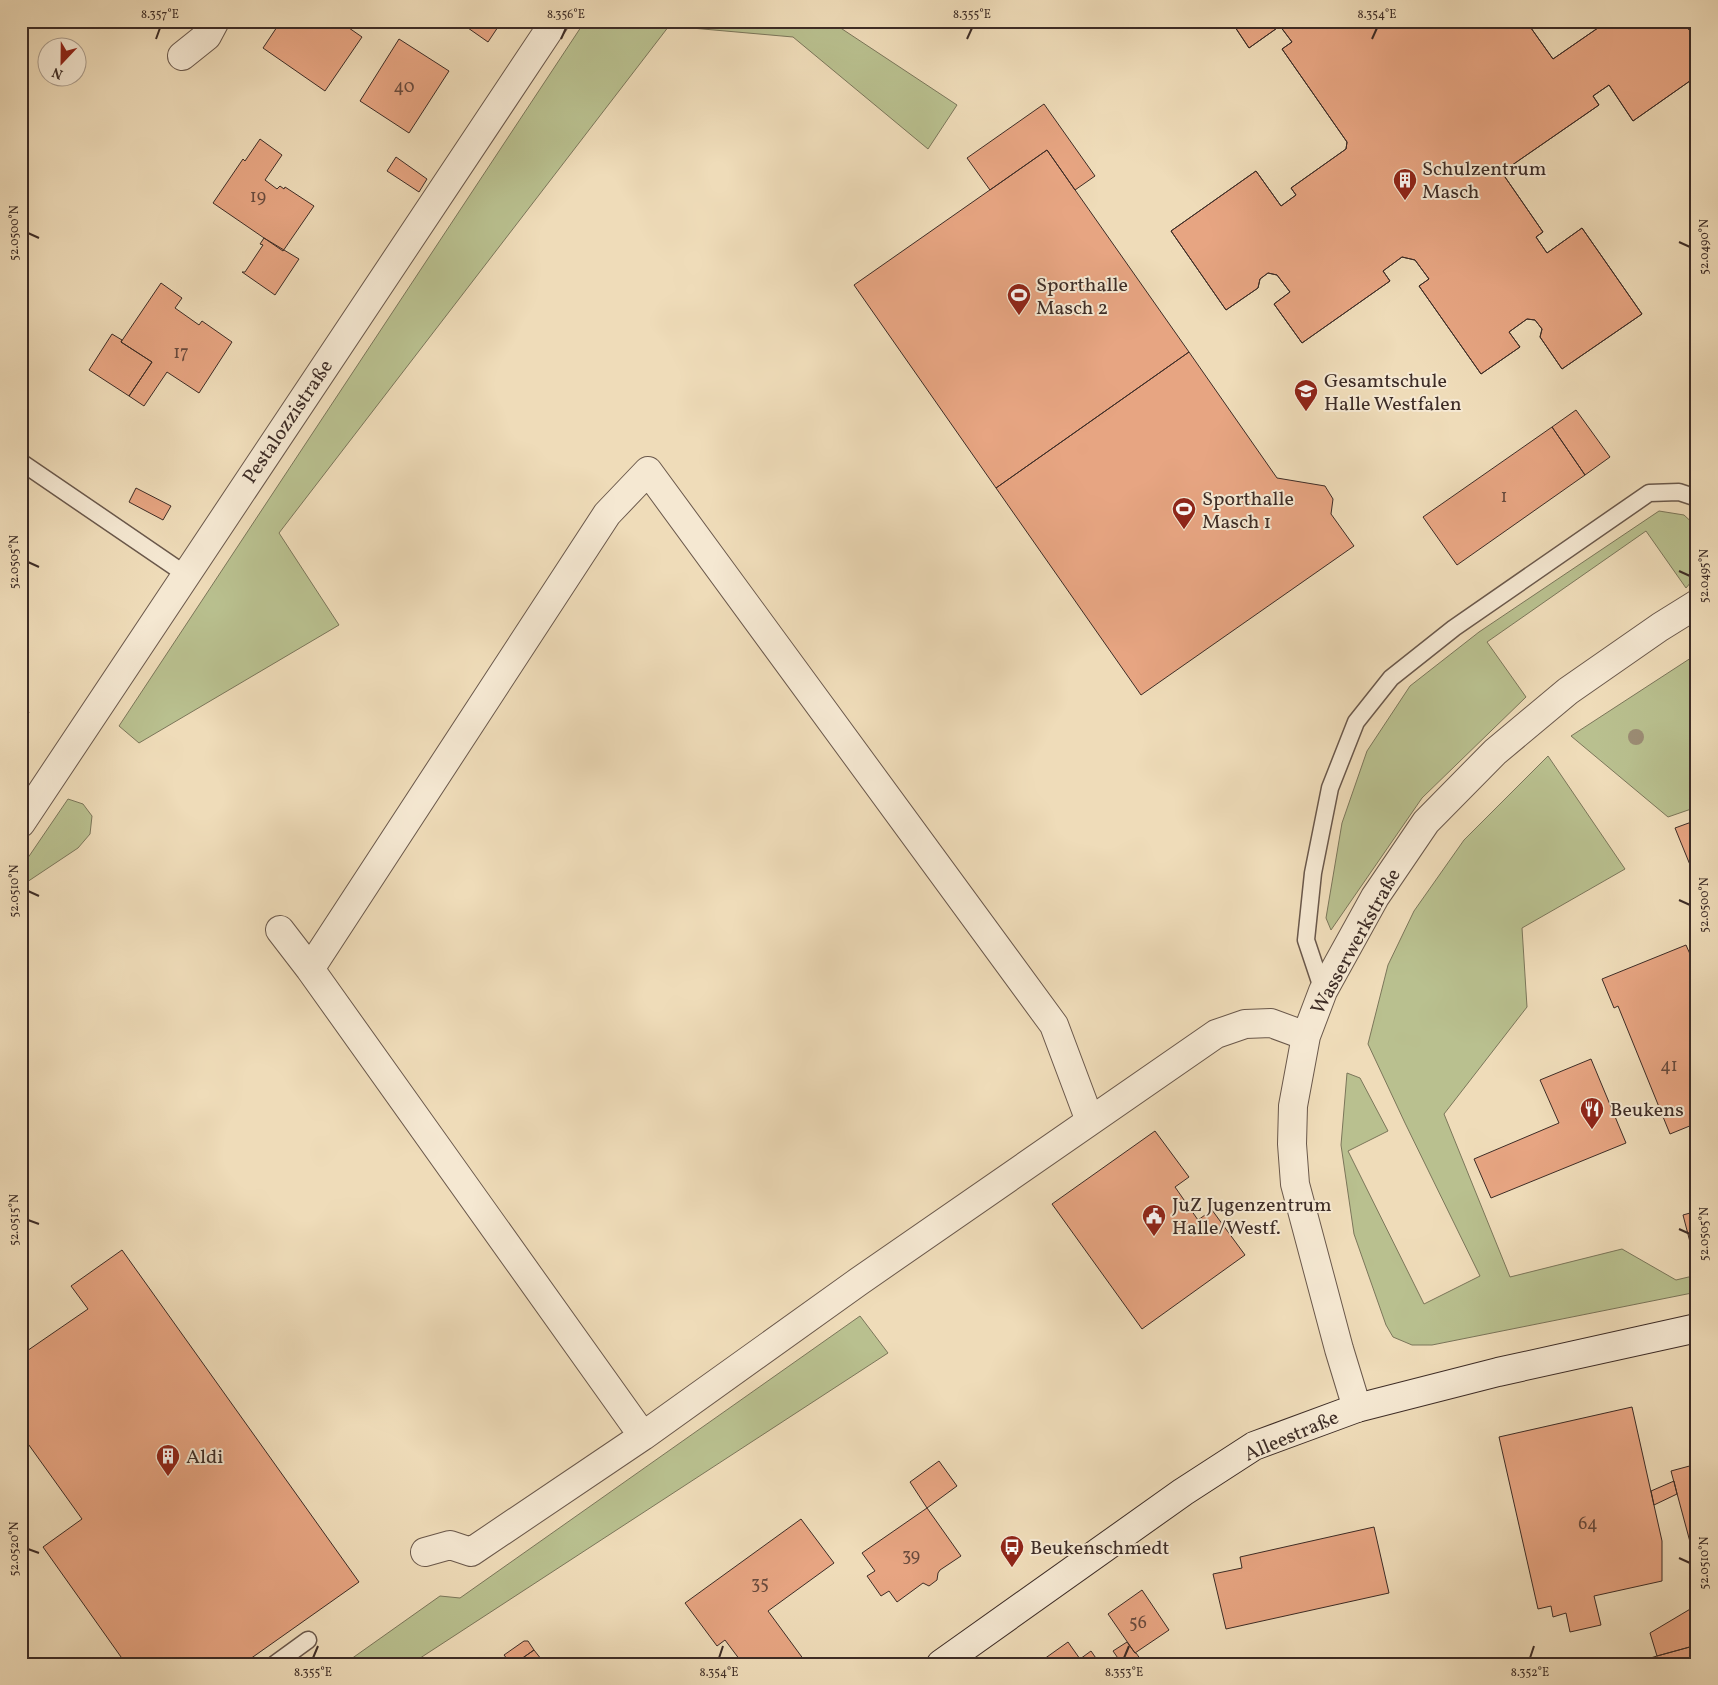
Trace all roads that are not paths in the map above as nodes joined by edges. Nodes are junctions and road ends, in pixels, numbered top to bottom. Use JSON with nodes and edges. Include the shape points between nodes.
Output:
{"nodes":[{"id":1,"x":214,"y":21,"type":"edge"},
{"id":2,"x":555,"y":21,"type":"edge"},
{"id":3,"x":182,"y":56,"type":"dead end"},
{"id":4,"x":21,"y":462,"type":"edge"},
{"id":5,"x":1697,"y":498,"type":"edge"},
{"id":6,"x":185,"y":574,"type":"junction"},
{"id":7,"x":1697,"y":604,"type":"edge"},
{"id":8,"x":21,"y":823,"type":"edge"},
{"id":9,"x":280,"y":930,"type":"dead end"},
{"id":10,"x":310,"y":969,"type":"junction"},
{"id":11,"x":1323,"y":991,"type":"junction"},
{"id":12,"x":1306,"y":1036,"type":"junction"},
{"id":13,"x":1090,"y":1121,"type":"junction"},
{"id":14,"x":1697,"y":1328,"type":"edge"},
{"id":15,"x":1357,"y":1408,"type":"junction"},
{"id":16,"x":643,"y":1436,"type":"junction"},
{"id":17,"x":425,"y":1552,"type":"dead end"},
{"id":18,"x":308,"y":1640,"type":"dead end"},
{"id":19,"x":275,"y":1664,"type":"edge"},
{"id":20,"x":941,"y":1664,"type":"edge"}],
"edges":[{"from":1,"to":3,"type":"street","via":[[207,36]]},
{"from":2,"to":6,"type":"street","name":"Pestalozzistraße"},
{"from":4,"to":6,"type":"lane"},
{"from":5,"to":11,"type":"lane","via":[[1680,492],[1648,493],[1454,628],[1391,678],[1356,722],[1330,788],[1313,873],[1306,940]]},
{"from":6,"to":8,"type":"street","name":"Pestalozzistraße"},
{"from":7,"to":11,"type":"street","name":"Wasserwerkstraße","via":[[1568,691],[1495,752],[1426,822],[1375,897]]},
{"from":9,"to":10,"type":"street"},
{"from":10,"to":13,"type":"street","via":[[606,514],[648,471],[1054,1025]]},
{"from":10,"to":16,"type":"street"},
{"from":11,"to":12,"type":"street","name":"Wasserwerkstraße"},
{"from":12,"to":13,"type":"street","via":[[1271,1024],[1245,1024],[1216,1034]]},
{"from":12,"to":15,"type":"street","name":"Wasserwerkstraße","via":[[1293,1106],[1295,1184]]},
{"from":13,"to":16,"type":"street"},
{"from":14,"to":15,"type":"street","name":"Alleestraße","via":[[1498,1372]]},
{"from":15,"to":20,"type":"street","name":"Alleestraße","via":[[1254,1446],[1183,1492]]},
{"from":16,"to":17,"type":"street","via":[[471,1552],[450,1545]]},
{"from":18,"to":19,"type":"lane"}]}
